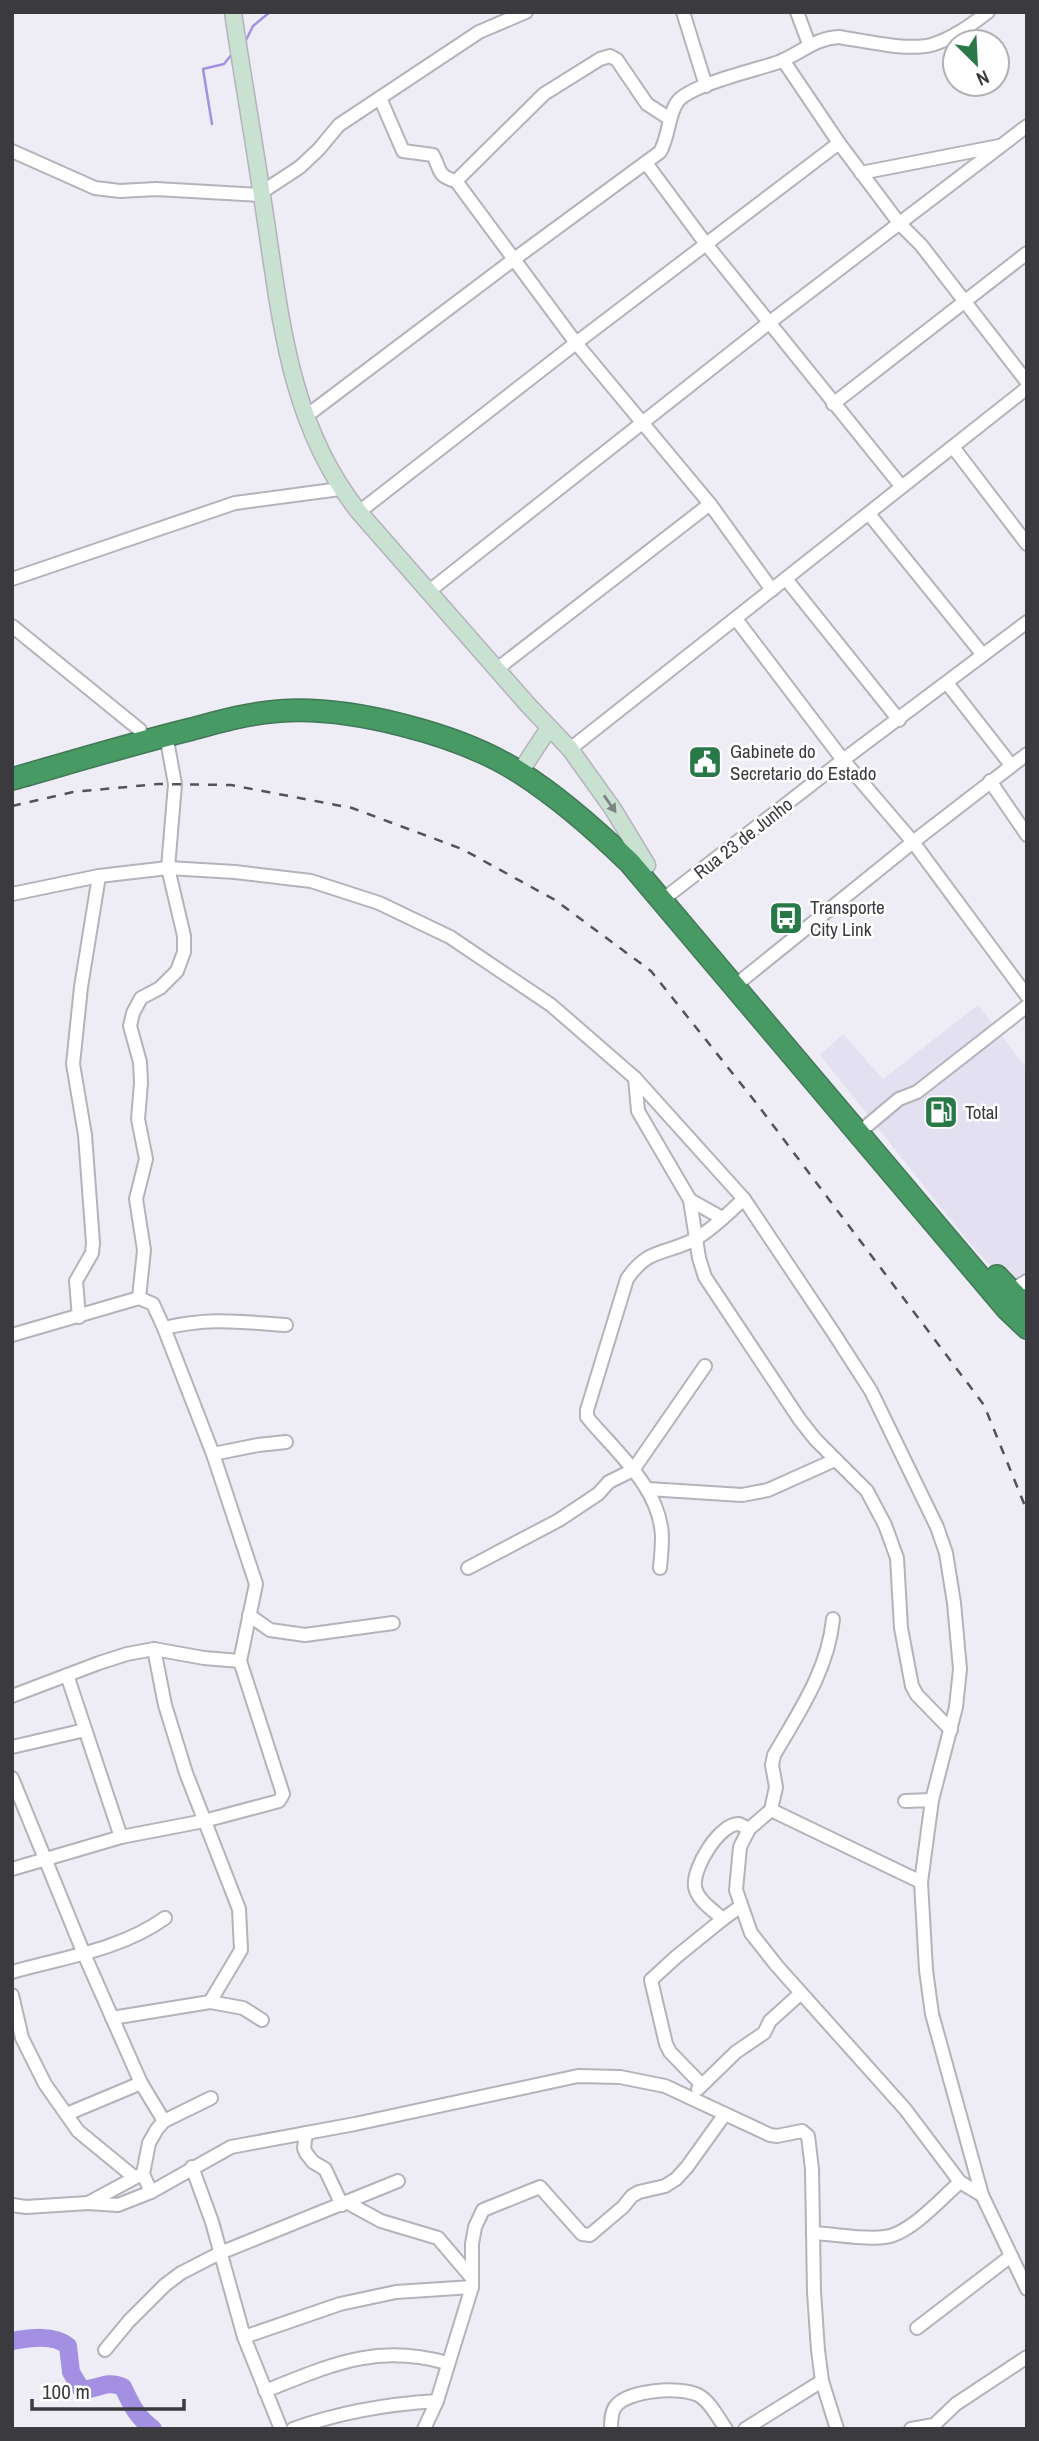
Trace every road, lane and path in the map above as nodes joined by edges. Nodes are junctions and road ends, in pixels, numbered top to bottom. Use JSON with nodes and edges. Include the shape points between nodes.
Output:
{"nodes":[{"id":1,"x":233,"y":12,"type":"edge"},
{"id":2,"x":526,"y":12,"type":"edge"},
{"id":3,"x":683,"y":12,"type":"edge"},
{"id":4,"x":797,"y":12,"type":"edge"},
{"id":5,"x":988,"y":12,"type":"edge"},
{"id":6,"x":809,"y":44,"type":"junction"},
{"id":7,"x":783,"y":60,"type":"junction"},
{"id":8,"x":706,"y":86,"type":"junction"},
{"id":9,"x":380,"y":98,"type":"junction"},
{"id":10,"x":670,"y":119,"type":"junction"},
{"id":11,"x":1027,"y":126,"type":"edge"},
{"id":12,"x":839,"y":143,"type":"junction"},
{"id":13,"x":1002,"y":145,"type":"junction"},
{"id":14,"x":12,"y":151,"type":"edge"},
{"id":15,"x":646,"y":163,"type":"junction"},
{"id":16,"x":861,"y":173,"type":"junction"},
{"id":17,"x":456,"y":180,"type":"junction"},
{"id":18,"x":262,"y":193,"type":"junction"},
{"id":19,"x":899,"y":223,"type":"junction"},
{"id":20,"x":706,"y":244,"type":"junction"},
{"id":21,"x":1027,"y":253,"type":"edge"},
{"id":22,"x":513,"y":260,"type":"junction"},
{"id":23,"x":965,"y":300,"type":"junction"},
{"id":24,"x":770,"y":322,"type":"junction"},
{"id":25,"x":576,"y":343,"type":"junction"},
{"id":26,"x":1027,"y":382,"type":"edge"},
{"id":27,"x":1027,"y":388,"type":"edge"},
{"id":28,"x":833,"y":404,"type":"junction"},
{"id":29,"x":305,"y":417,"type":"junction"},
{"id":30,"x":642,"y":423,"type":"junction"},
{"id":31,"x":953,"y":447,"type":"junction"},
{"id":32,"x":901,"y":486,"type":"junction"},
{"id":33,"x":341,"y":489,"type":"junction"},
{"id":34,"x":709,"y":504,"type":"junction"},
{"id":35,"x":359,"y":512,"type":"junction"},
{"id":36,"x":869,"y":514,"type":"junction"},
{"id":37,"x":1027,"y":544,"type":"edge"},
{"id":38,"x":12,"y":579,"type":"edge"},
{"id":39,"x":786,"y":579,"type":"junction"},
{"id":40,"x":772,"y":590,"type":"junction"},
{"id":41,"x":428,"y":592,"type":"junction"},
{"id":42,"x":736,"y":619,"type":"junction"},
{"id":43,"x":1027,"y":622,"type":"edge"},
{"id":44,"x":12,"y":626,"type":"edge"},
{"id":45,"x":983,"y":655,"type":"junction"},
{"id":46,"x":498,"y":669,"type":"junction"},
{"id":47,"x":947,"y":683,"type":"junction"},
{"id":48,"x":899,"y":720,"type":"junction"},
{"id":49,"x":550,"y":728,"type":"junction"},
{"id":50,"x":140,"y":730,"type":"junction"},
{"id":51,"x":166,"y":735,"type":"junction"},
{"id":52,"x":570,"y":749,"type":"junction"},
{"id":53,"x":1027,"y":754,"type":"edge"},
{"id":54,"x":843,"y":760,"type":"junction"},
{"id":55,"x":526,"y":763,"type":"junction"},
{"id":56,"x":1011,"y":765,"type":"junction"},
{"id":57,"x":12,"y":766,"type":"edge"},
{"id":58,"x":12,"y":779,"type":"edge"},
{"id":59,"x":990,"y":781,"type":"junction"},
{"id":60,"x":1027,"y":835,"type":"edge"},
{"id":61,"x":912,"y":842,"type":"junction"},
{"id":62,"x":647,"y":864,"type":"junction"},
{"id":63,"x":168,"y":868,"type":"junction"},
{"id":64,"x":99,"y":876,"type":"junction"},
{"id":65,"x":12,"y":894,"type":"edge"},
{"id":66,"x":666,"y":898,"type":"junction"},
{"id":67,"x":743,"y":980,"type":"junction"},
{"id":68,"x":1027,"y":996,"type":"edge"},
{"id":69,"x":1027,"y":1006,"type":"edge"},
{"id":70,"x":635,"y":1078,"type":"junction"},
{"id":71,"x":867,"y":1125,"type":"junction"},
{"id":72,"x":744,"y":1199,"type":"junction"},
{"id":73,"x":690,"y":1200,"type":"junction"},
{"id":74,"x":722,"y":1218,"type":"junction"},
{"id":75,"x":696,"y":1239,"type":"junction"},
{"id":76,"x":1012,"y":1290,"type":"edge"},
{"id":77,"x":139,"y":1298,"type":"junction"},
{"id":78,"x":1027,"y":1308,"type":"edge"},
{"id":79,"x":79,"y":1317,"type":"junction"},
{"id":80,"x":286,"y":1325,"type":"dead end"},
{"id":81,"x":164,"y":1328,"type":"junction"},
{"id":82,"x":1027,"y":1328,"type":"edge"},
{"id":83,"x":12,"y":1335,"type":"edge"},
{"id":84,"x":705,"y":1366,"type":"dead end"},
{"id":85,"x":286,"y":1442,"type":"dead end"},
{"id":86,"x":213,"y":1454,"type":"junction"},
{"id":87,"x":835,"y":1460,"type":"junction"},
{"id":88,"x":633,"y":1470,"type":"junction"},
{"id":89,"x":648,"y":1489,"type":"junction"},
{"id":90,"x":468,"y":1568,"type":"dead end"},
{"id":91,"x":660,"y":1568,"type":"dead end"},
{"id":92,"x":249,"y":1615,"type":"junction"},
{"id":93,"x":833,"y":1619,"type":"dead end"},
{"id":94,"x":393,"y":1623,"type":"dead end"},
{"id":95,"x":154,"y":1649,"type":"junction"},
{"id":96,"x":240,"y":1661,"type":"junction"},
{"id":97,"x":67,"y":1675,"type":"junction"},
{"id":98,"x":12,"y":1696,"type":"edge"},
{"id":99,"x":85,"y":1730,"type":"junction"},
{"id":100,"x":951,"y":1730,"type":"junction"},
{"id":101,"x":12,"y":1747,"type":"edge"},
{"id":102,"x":12,"y":1778,"type":"edge"},
{"id":103,"x":932,"y":1800,"type":"junction"},
{"id":104,"x":905,"y":1801,"type":"dead end"},
{"id":105,"x":771,"y":1810,"type":"junction"},
{"id":106,"x":204,"y":1821,"type":"junction"},
{"id":107,"x":749,"y":1829,"type":"junction"},
{"id":108,"x":121,"y":1837,"type":"junction"},
{"id":109,"x":45,"y":1858,"type":"junction"},
{"id":110,"x":12,"y":1869,"type":"edge"},
{"id":111,"x":920,"y":1882,"type":"junction"},
{"id":112,"x":741,"y":1906,"type":"junction"},
{"id":113,"x":165,"y":1918,"type":"dead end"},
{"id":114,"x":723,"y":1919,"type":"junction"},
{"id":115,"x":84,"y":1954,"type":"junction"},
{"id":116,"x":12,"y":1972,"type":"edge"},
{"id":117,"x":801,"y":1993,"type":"junction"},
{"id":118,"x":12,"y":1995,"type":"edge"},
{"id":119,"x":210,"y":2002,"type":"junction"},
{"id":120,"x":113,"y":2018,"type":"junction"},
{"id":121,"x":262,"y":2020,"type":"dead end"},
{"id":122,"x":141,"y":2083,"type":"junction"},
{"id":123,"x":701,"y":2084,"type":"junction"},
{"id":124,"x":691,"y":2097,"type":"junction"},
{"id":125,"x":211,"y":2098,"type":"dead end"},
{"id":126,"x":725,"y":2114,"type":"junction"},
{"id":127,"x":67,"y":2115,"type":"junction"},
{"id":128,"x":164,"y":2121,"type":"junction"},
{"id":129,"x":306,"y":2133,"type":"junction"},
{"id":130,"x":192,"y":2167,"type":"junction"},
{"id":131,"x":138,"y":2176,"type":"junction"},
{"id":132,"x":398,"y":2181,"type":"dead end"},
{"id":133,"x":960,"y":2182,"type":"junction"},
{"id":134,"x":151,"y":2192,"type":"junction"},
{"id":135,"x":982,"y":2195,"type":"junction"},
{"id":136,"x":88,"y":2203,"type":"junction"},
{"id":137,"x":345,"y":2204,"type":"junction"},
{"id":138,"x":12,"y":2205,"type":"edge"},
{"id":139,"x":813,"y":2233,"type":"junction"},
{"id":140,"x":220,"y":2253,"type":"junction"},
{"id":141,"x":1010,"y":2256,"type":"junction"},
{"id":142,"x":472,"y":2283,"type":"junction"},
{"id":143,"x":1027,"y":2289,"type":"edge"},
{"id":144,"x":917,"y":2328,"type":"dead end"},
{"id":145,"x":244,"y":2337,"type":"junction"},
{"id":146,"x":105,"y":2350,"type":"dead end"},
{"id":147,"x":1027,"y":2357,"type":"edge"},
{"id":148,"x":447,"y":2363,"type":"junction"},
{"id":149,"x":822,"y":2382,"type":"junction"},
{"id":150,"x":265,"y":2391,"type":"junction"},
{"id":151,"x":437,"y":2401,"type":"junction"},
{"id":152,"x":281,"y":2429,"type":"edge"},
{"id":153,"x":293,"y":2429,"type":"edge"},
{"id":154,"x":424,"y":2429,"type":"edge"},
{"id":155,"x":611,"y":2429,"type":"edge"},
{"id":156,"x":726,"y":2429,"type":"edge"},
{"id":157,"x":745,"y":2429,"type":"edge"},
{"id":158,"x":837,"y":2429,"type":"edge"},
{"id":159,"x":911,"y":2429,"type":"edge"}],
"edges":[{"from":1,"to":18,"type":"street"},
{"from":2,"to":9,"type":"street","via":[[479,33]]},
{"from":3,"to":8,"type":"street"},
{"from":4,"to":6,"type":"street"},
{"from":5,"to":6,"type":"street","via":[[931,45],[839,37]]},
{"from":6,"to":7,"type":"street"},
{"from":7,"to":8,"type":"street"},
{"from":7,"to":12,"type":"street"},
{"from":8,"to":10,"type":"street","via":[[676,103]]},
{"from":9,"to":17,"type":"street","via":[[403,151],[433,155],[440,174]]},
{"from":9,"to":18,"type":"street","via":[[339,125],[300,167]]},
{"from":10,"to":15,"type":"street","via":[[667,141]]},
{"from":10,"to":17,"type":"street","via":[[647,104],[610,55],[544,94]]},
{"from":11,"to":13,"type":"street"},
{"from":12,"to":16,"type":"street"},
{"from":12,"to":20,"type":"street"},
{"from":13,"to":16,"type":"street"},
{"from":13,"to":19,"type":"street"},
{"from":14,"to":18,"type":"street","via":[[96,188]]},
{"from":15,"to":20,"type":"street"},
{"from":15,"to":22,"type":"street"},
{"from":16,"to":19,"type":"street"},
{"from":17,"to":22,"type":"street"},
{"from":18,"to":29,"type":"street","via":[[288,354]]},
{"from":19,"to":23,"type":"street"},
{"from":19,"to":24,"type":"street"},
{"from":20,"to":24,"type":"street"},
{"from":20,"to":25,"type":"street"},
{"from":21,"to":23,"type":"street"},
{"from":22,"to":25,"type":"street"},
{"from":22,"to":29,"type":"street"},
{"from":23,"to":26,"type":"street"},
{"from":23,"to":28,"type":"street"},
{"from":24,"to":28,"type":"street"},
{"from":24,"to":30,"type":"street"},
{"from":25,"to":30,"type":"street"},
{"from":25,"to":35,"type":"street"},
{"from":27,"to":31,"type":"street"},
{"from":28,"to":32,"type":"street"},
{"from":29,"to":33,"type":"street"},
{"from":30,"to":34,"type":"street"},
{"from":30,"to":41,"type":"street"},
{"from":31,"to":32,"type":"street"},
{"from":31,"to":37,"type":"street"},
{"from":32,"to":36,"type":"street"},
{"from":33,"to":35,"type":"street"},
{"from":33,"to":38,"type":"street","via":[[235,503]]},
{"from":34,"to":40,"type":"street"},
{"from":34,"to":46,"type":"street"},
{"from":35,"to":41,"type":"street"},
{"from":36,"to":39,"type":"street"},
{"from":36,"to":45,"type":"street"},
{"from":39,"to":40,"type":"street"},
{"from":39,"to":48,"type":"street"},
{"from":40,"to":42,"type":"street"},
{"from":41,"to":46,"type":"street"},
{"from":42,"to":52,"type":"street"},
{"from":42,"to":54,"type":"street"},
{"from":43,"to":45,"type":"street","name":"Rua 23 de Junho"},
{"from":44,"to":50,"type":"street"},
{"from":45,"to":47,"type":"street","name":"Rua 23 de Junho"},
{"from":46,"to":49,"type":"street"},
{"from":47,"to":48,"type":"street","name":"Rua 23 de Junho"},
{"from":47,"to":56,"type":"street"},
{"from":48,"to":54,"type":"street","name":"Rua 23 de Junho"},
{"from":49,"to":52,"type":"street"},
{"from":49,"to":55,"type":"street"},
{"from":50,"to":55,"type":"highway","via":[[245,702],[309,699],[351,703],[436,722]]},
{"from":50,"to":57,"type":"highway"},
{"from":51,"to":58,"type":"highway"},
{"from":51,"to":63,"type":"street","via":[[174,785]]},
{"from":51,"to":66,"type":"highway","via":[[281,710],[351,715],[434,734],[517,771],[540,787],[592,826]]},
{"from":52,"to":62,"type":"street","one_way":true},
{"from":53,"to":56,"type":"street"},
{"from":54,"to":61,"type":"street"},
{"from":54,"to":66,"type":"street","name":"Rua 23 de Junho"},
{"from":55,"to":62,"type":"highway","via":[[576,797]]},
{"from":56,"to":59,"type":"street"},
{"from":59,"to":60,"type":"street"},
{"from":59,"to":61,"type":"street"},
{"from":61,"to":67,"type":"street"},
{"from":61,"to":68,"type":"street"},
{"from":62,"to":66,"type":"highway"},
{"from":63,"to":64,"type":"street"},
{"from":63,"to":70,"type":"street","via":[[312,881],[379,902],[450,937],[551,1005]]},
{"from":63,"to":77,"type":"street","via":[[184,952],[177,971],[141,999],[130,1026],[140,1062],[138,1119],[146,1159],[136,1199],[144,1250]]},
{"from":64,"to":65,"type":"street"},
{"from":64,"to":79,"type":"street","via":[[73,1064],[85,1135],[93,1244],[76,1281]]},
{"from":66,"to":67,"type":"highway"},
{"from":66,"to":76,"type":"highway"},
{"from":67,"to":71,"type":"highway"},
{"from":69,"to":71,"type":"street"},
{"from":70,"to":72,"type":"street"},
{"from":70,"to":73,"type":"street","via":[[638,1111]]},
{"from":71,"to":76,"type":"highway"},
{"from":72,"to":74,"type":"street"},
{"from":72,"to":100,"type":"street","via":[[871,1391],[937,1527],[948,1566],[960,1669]]},
{"from":73,"to":74,"type":"street"},
{"from":73,"to":75,"type":"street"},
{"from":74,"to":75,"type":"street"},
{"from":75,"to":87,"type":"street","via":[[705,1277],[800,1420]]},
{"from":75,"to":88,"type":"street","via":[[643,1259],[627,1279],[587,1410],[587,1417]]},
{"from":76,"to":78,"type":"highway"},
{"from":76,"to":82,"type":"highway"},
{"from":77,"to":79,"type":"street"},
{"from":77,"to":81,"type":"street","via":[[153,1304]]},
{"from":79,"to":83,"type":"street"},
{"from":80,"to":81,"type":"street","via":[[221,1319]]},
{"from":81,"to":86,"type":"street"},
{"from":84,"to":88,"type":"street"},
{"from":85,"to":86,"type":"street"},
{"from":86,"to":92,"type":"street","via":[[256,1584]]},
{"from":87,"to":89,"type":"street","via":[[768,1490],[742,1494]]},
{"from":87,"to":100,"type":"street","via":[[867,1491],[885,1525],[897,1558],[901,1628],[912,1686]]},
{"from":88,"to":89,"type":"street"},
{"from":88,"to":90,"type":"street","via":[[559,1520]]},
{"from":89,"to":91,"type":"street","via":[[661,1525]]},
{"from":92,"to":94,"type":"street","via":[[270,1630],[305,1635]]},
{"from":92,"to":96,"type":"street"},
{"from":93,"to":105,"type":"street","via":[[823,1664],[774,1755],[776,1787]]},
{"from":95,"to":96,"type":"street"},
{"from":95,"to":97,"type":"street"},
{"from":95,"to":106,"type":"street","via":[[165,1705]]},
{"from":96,"to":106,"type":"street","via":[[282,1799]]},
{"from":97,"to":98,"type":"street"},
{"from":97,"to":99,"type":"street"},
{"from":99,"to":101,"type":"street"},
{"from":99,"to":108,"type":"street"},
{"from":100,"to":103,"type":"street"},
{"from":102,"to":109,"type":"street"},
{"from":103,"to":104,"type":"street"},
{"from":103,"to":111,"type":"street"},
{"from":105,"to":107,"type":"street"},
{"from":105,"to":111,"type":"street"},
{"from":106,"to":108,"type":"street"},
{"from":106,"to":119,"type":"street","via":[[239,1909],[241,1929],[241,1950]]},
{"from":107,"to":112,"type":"street","via":[[740,1847],[736,1890]]},
{"from":107,"to":114,"type":"street","via":[[739,1824],[727,1826],[706,1853],[695,1878],[699,1897]]},
{"from":108,"to":109,"type":"street"},
{"from":109,"to":110,"type":"street"},
{"from":109,"to":115,"type":"street"},
{"from":111,"to":135,"type":"street","via":[[932,2014]]},
{"from":112,"to":114,"type":"street"},
{"from":112,"to":117,"type":"street","via":[[751,1933]]},
{"from":113,"to":115,"type":"street","via":[[145,1933]]},
{"from":114,"to":123,"type":"street","via":[[651,1980],[666,2044]]},
{"from":115,"to":116,"type":"street"},
{"from":115,"to":120,"type":"street"},
{"from":117,"to":123,"type":"street","via":[[770,2021],[764,2033]]},
{"from":117,"to":133,"type":"street","via":[[905,2109]]},
{"from":118,"to":127,"type":"street","via":[[32,2061]]},
{"from":119,"to":120,"type":"street"},
{"from":119,"to":121,"type":"street","via":[[243,2008]]},
{"from":120,"to":122,"type":"street"},
{"from":122,"to":127,"type":"street"},
{"from":122,"to":128,"type":"street"},
{"from":123,"to":124,"type":"street"},
{"from":124,"to":126,"type":"street"},
{"from":124,"to":129,"type":"street","via":[[666,2086],[620,2077],[578,2076]]},
{"from":125,"to":128,"type":"street"},
{"from":126,"to":139,"type":"street","via":[[770,2136],[803,2132],[808,2136]]},
{"from":126,"to":142,"type":"street","via":[[676,2179],[632,2196],[590,2235],[582,2234],[540,2187],[482,2210],[472,2244]]},
{"from":127,"to":131,"type":"street","via":[[92,2145]]},
{"from":128,"to":131,"type":"street","via":[[149,2143]]},
{"from":129,"to":130,"type":"street","via":[[231,2147]]},
{"from":129,"to":137,"type":"street","via":[[306,2153],[326,2169]]},
{"from":130,"to":134,"type":"street"},
{"from":130,"to":140,"type":"street"},
{"from":131,"to":134,"type":"street"},
{"from":131,"to":136,"type":"street"},
{"from":132,"to":137,"type":"street"},
{"from":133,"to":135,"type":"street"},
{"from":133,"to":139,"type":"street","via":[[898,2234],[884,2238]]},
{"from":134,"to":136,"type":"street","via":[[118,2205]]},
{"from":135,"to":141,"type":"street"},
{"from":136,"to":138,"type":"street"},
{"from":137,"to":140,"type":"street"},
{"from":137,"to":142,"type":"street","via":[[381,2221],[438,2238]]},
{"from":139,"to":149,"type":"street"},
{"from":140,"to":145,"type":"street"},
{"from":140,"to":146,"type":"street","via":[[165,2285]]},
{"from":141,"to":143,"type":"street"},
{"from":141,"to":144,"type":"street"},
{"from":142,"to":145,"type":"street","via":[[340,2304]]},
{"from":142,"to":148,"type":"street"},
{"from":145,"to":150,"type":"street"},
{"from":147,"to":159,"type":"street","via":[[956,2404],[934,2425]]},
{"from":148,"to":150,"type":"street","via":[[409,2354],[348,2360]]},
{"from":148,"to":151,"type":"street"},
{"from":149,"to":157,"type":"street"},
{"from":149,"to":158,"type":"street"},
{"from":150,"to":152,"type":"street"},
{"from":151,"to":153,"type":"street","via":[[391,2404]]},
{"from":151,"to":154,"type":"street"},
{"from":155,"to":156,"type":"street","via":[[612,2411],[620,2402],[667,2389],[697,2395]]}]}
